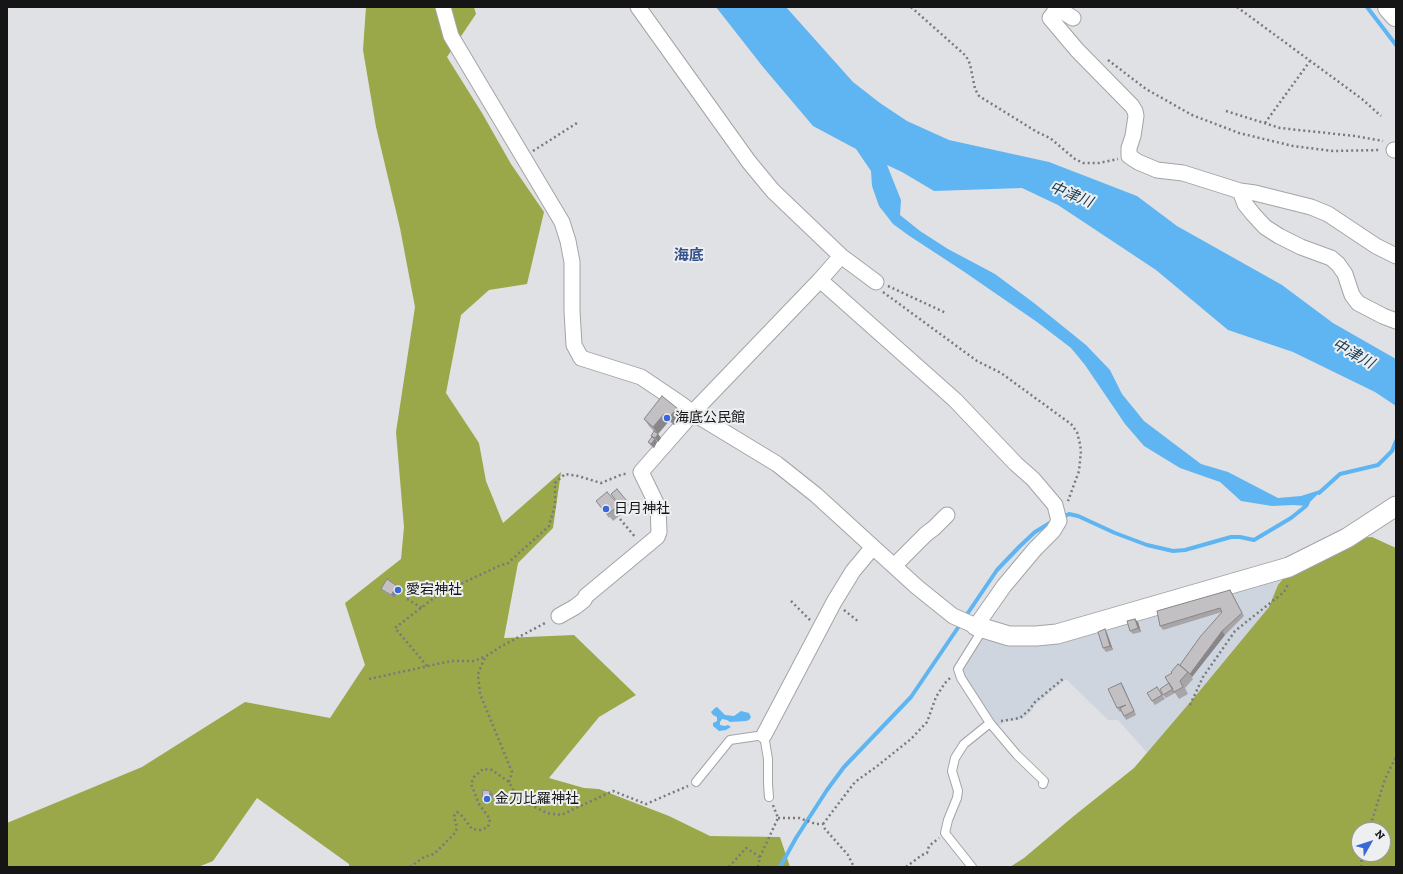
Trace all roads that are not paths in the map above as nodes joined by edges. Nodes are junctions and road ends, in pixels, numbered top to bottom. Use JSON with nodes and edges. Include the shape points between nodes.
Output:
{"nodes":[{"id":1,"x":443,"y":7,"type":"edge"},
{"id":2,"x":638,"y":7,"type":"edge"},
{"id":3,"x":1389,"y":7,"type":"edge"},
{"id":4,"x":1057,"y":8,"type":"edge"},
{"id":5,"x":1396,"y":15,"type":"edge"},
{"id":6,"x":1073,"y":18,"type":"dead end"},
{"id":7,"x":1240,"y":191,"type":"junction"},
{"id":8,"x":841,"y":256,"type":"junction"},
{"id":9,"x":1396,"y":256,"type":"edge"},
{"id":10,"x":820,"y":280,"type":"junction"},
{"id":11,"x":876,"y":282,"type":"road end"},
{"id":12,"x":1396,"y":321,"type":"edge"},
{"id":13,"x":693,"y":413,"type":"junction"},
{"id":14,"x":1396,"y":506,"type":"edge"},
{"id":15,"x":940,"y":517,"type":"dead end"},
{"id":16,"x":873,"y":548,"type":"junction"},
{"id":17,"x":894,"y":566,"type":"junction"},
{"id":18,"x":559,"y":616,"type":"road end"},
{"id":19,"x":979,"y":627,"type":"junction"},
{"id":20,"x":994,"y":722,"type":"junction"},
{"id":21,"x":764,"y":735,"type":"junction"},
{"id":22,"x":696,"y":782,"type":"road end"},
{"id":23,"x":1043,"y":784,"type":"dead end"},
{"id":24,"x":769,"y":797,"type":"road end"},
{"id":25,"x":972,"y":867,"type":"edge"}],
"edges":[{"from":1,"to":13,"type":"street","via":[[451,36],[562,222],[572,262],[574,345],[581,358],[641,377]]},
{"from":2,"to":8,"type":"street","via":[[749,162],[774,191]]},
{"from":3,"to":5,"type":"main road"},
{"from":4,"to":6,"type":"street"},
{"from":4,"to":7,"type":"street","via":[[1050,18],[1135,112],[1129,156],[1157,170],[1184,173]]},
{"from":7,"to":9,"type":"street","via":[[1322,212]]},
{"from":7,"to":12,"type":"street","via":[[1245,204],[1266,227],[1301,247],[1331,258],[1345,274],[1352,295],[1358,303]]},
{"from":8,"to":10,"type":"street"},
{"from":8,"to":11,"type":"street"},
{"from":10,"to":13,"type":"street"},
{"from":10,"to":19,"type":"street","via":[[955,400],[1055,505],[1059,521],[1053,531],[1004,586]]},
{"from":13,"to":16,"type":"street","via":[[777,464],[816,495]]},
{"from":13,"to":18,"type":"street","via":[[641,472],[658,507],[657,538],[584,600]]},
{"from":14,"to":19,"type":"street","via":[[1347,538],[1289,567],[1057,634],[1009,636]]},
{"from":15,"to":17,"type":"street","via":[[934,528]]},
{"from":16,"to":17,"type":"street"},
{"from":16,"to":21,"type":"street","via":[[853,570],[834,602]]},
{"from":17,"to":19,"type":"street","via":[[953,616]]},
{"from":19,"to":20,"type":"lane","via":[[958,669],[961,678]]},
{"from":20,"to":23,"type":"lane","via":[[1017,756],[1039,775],[1044,781]]},
{"from":20,"to":25,"type":"lane","via":[[964,744],[955,758],[952,772],[958,791],[945,833]]},
{"from":21,"to":22,"type":"lane","via":[[730,740]]},
{"from":21,"to":24,"type":"lane","via":[[768,758]]}]}
